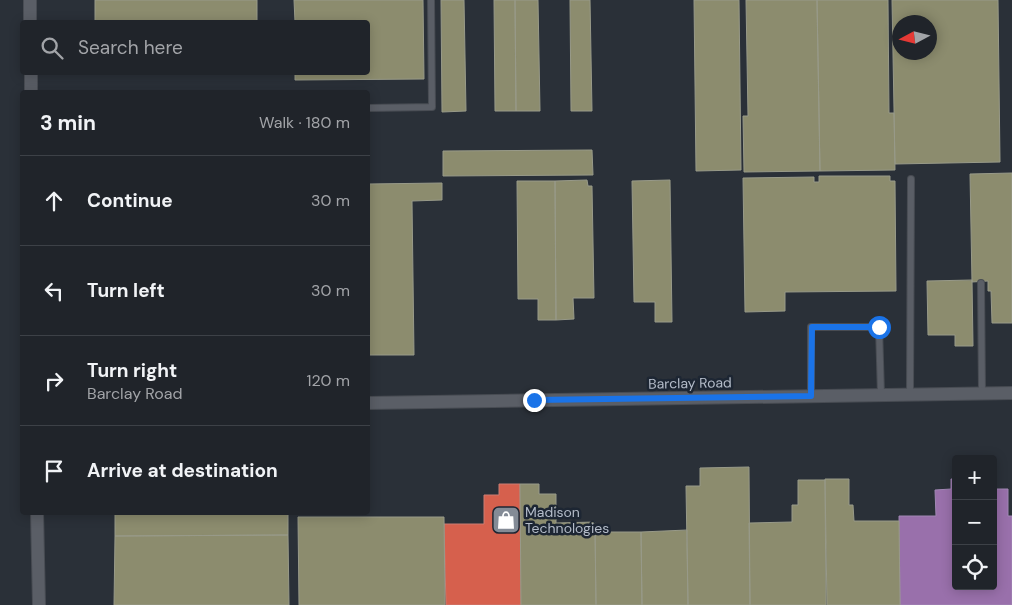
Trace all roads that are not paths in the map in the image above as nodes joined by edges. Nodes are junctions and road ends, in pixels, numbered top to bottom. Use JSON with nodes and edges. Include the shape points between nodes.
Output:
{"nodes":[{"id":1,"x":30,"y":0,"type":"edge"},
{"id":2,"x":431,"y":0,"type":"edge"},
{"id":3,"x":30,"y":20,"type":"edge"},
{"id":4,"x":31,"y":75,"type":"edge"},
{"id":5,"x":31,"y":90,"type":"edge"},
{"id":6,"x":370,"y":108,"type":"edge"},
{"id":7,"x":911,"y":179,"type":"dead end"},
{"id":8,"x":981,"y":283,"type":"dead end"},
{"id":9,"x":982,"y":393,"type":"junction"},
{"id":10,"x":1012,"y":393,"type":"edge"},
{"id":11,"x":910,"y":394,"type":"junction"},
{"id":12,"x":882,"y":395,"type":"junction"},
{"id":13,"x":811,"y":396,"type":"junction"},
{"id":14,"x":370,"y":403,"type":"edge"},
{"id":15,"x":37,"y":515,"type":"edge"},
{"id":16,"x":39,"y":605,"type":"edge"}],
"edges":[{"from":1,"to":3,"type":"street"},
{"from":2,"to":6,"type":"lane","via":[[432,107]]},
{"from":4,"to":5,"type":"street"},
{"from":7,"to":11,"type":"lane"},
{"from":8,"to":9,"type":"lane"},
{"from":9,"to":10,"type":"street","name":"Barclay Road"},
{"from":9,"to":11,"type":"street","name":"Barclay Road"},
{"from":11,"to":12,"type":"street","name":"Barclay Road"},
{"from":12,"to":13,"type":"street","name":"Barclay Road"},
{"from":12,"to":13,"type":"lane","via":[[879,327],[812,327]]},
{"from":13,"to":14,"type":"street","name":"Barclay Road"},
{"from":15,"to":16,"type":"street"}]}
